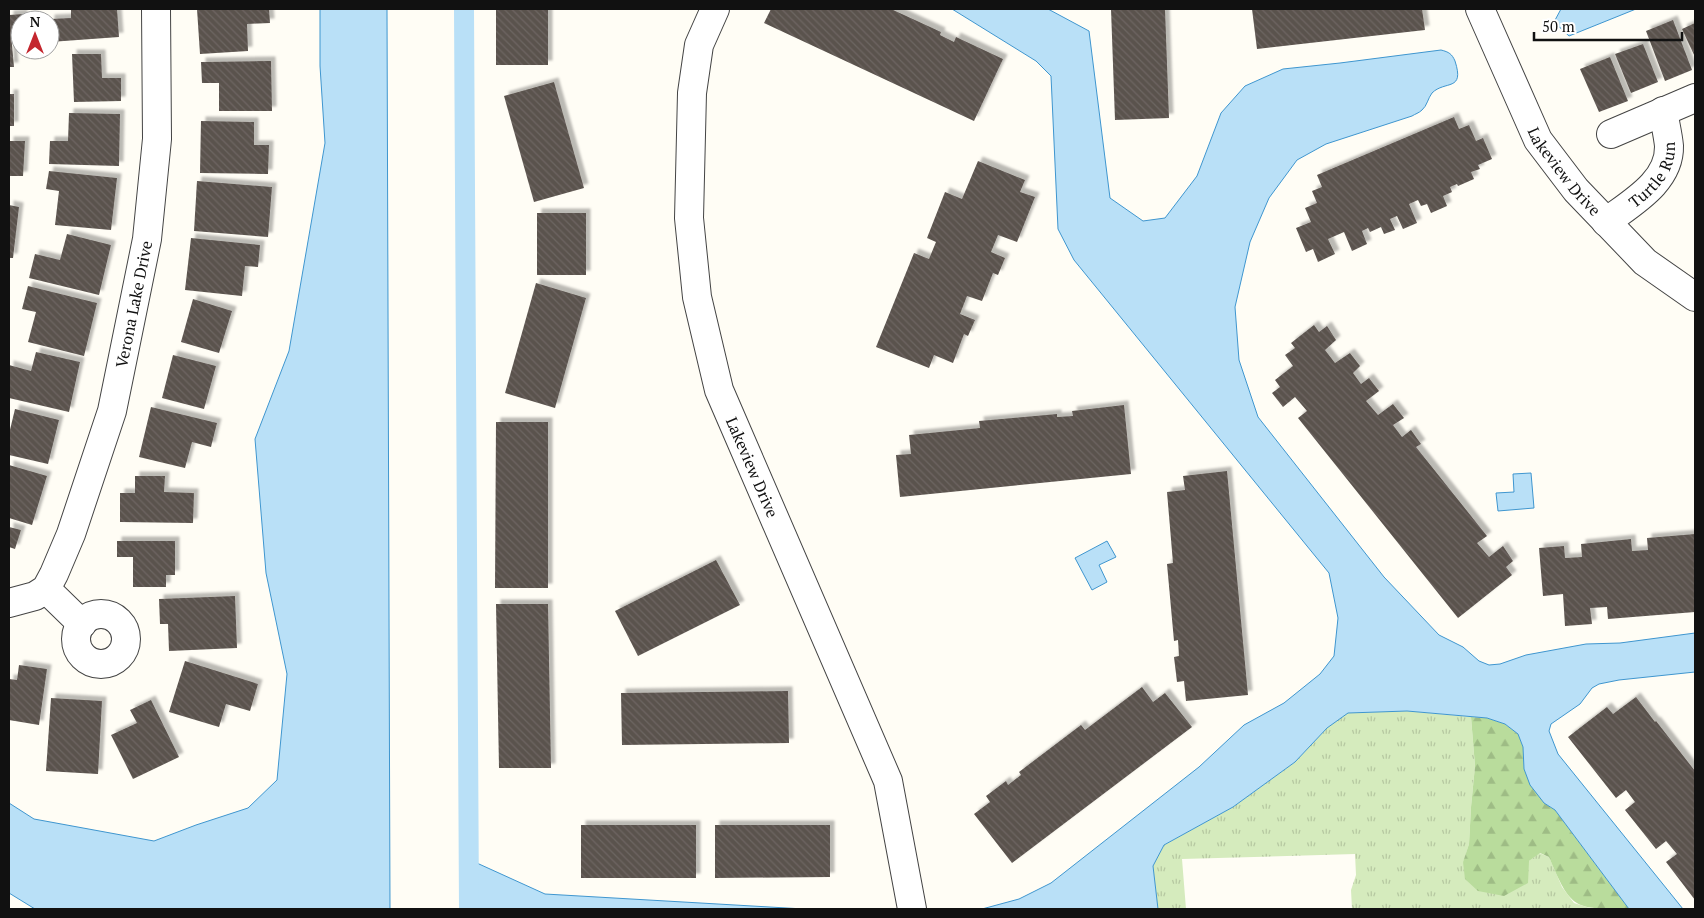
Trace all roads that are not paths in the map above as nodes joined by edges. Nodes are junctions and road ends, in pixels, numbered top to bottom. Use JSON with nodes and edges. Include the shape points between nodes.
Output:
{"nodes":[{"id":1,"x":156,"y":9,"type":"edge"},
{"id":2,"x":715,"y":9,"type":"edge"},
{"id":3,"x":1480,"y":9,"type":"edge"},
{"id":4,"x":1695,"y":98,"type":"edge"},
{"id":5,"x":1663,"y":111,"type":"junction"},
{"id":6,"x":1611,"y":134,"type":"dead end"},
{"id":7,"x":1606,"y":222,"type":"junction"},
{"id":8,"x":1695,"y":297,"type":"edge"},
{"id":9,"x":46,"y":589,"type":"junction"},
{"id":10,"x":9,"y":603,"type":"edge"},
{"id":11,"x":82,"y":624,"type":"dead end"},
{"id":12,"x":912,"y":909,"type":"edge"}],
"edges":[{"from":1,"to":9,"type":"street","name":"Verona Lake Drive","via":[[157,139],[147,239],[112,411],[71,534]]},
{"from":2,"to":12,"type":"street","name":"Lakeview Drive","via":[[699,44],[692,93],[689,218],[697,297],[719,390],[888,781]]},
{"from":3,"to":7,"type":"street","name":"Lakeview Drive","via":[[1538,140],[1576,190]]},
{"from":4,"to":5,"type":"street","name":"Turtle Run"},
{"from":5,"to":6,"type":"street","name":"Turtle Run"},
{"from":5,"to":7,"type":"street","name":"Turtle Run","via":[[1669,147],[1664,168],[1649,189]]},
{"from":7,"to":8,"type":"street","name":"Lakeview Drive","via":[[1645,262]]},
{"from":9,"to":10,"type":"street","via":[[30,598]]},
{"from":9,"to":11,"type":"street"}]}
